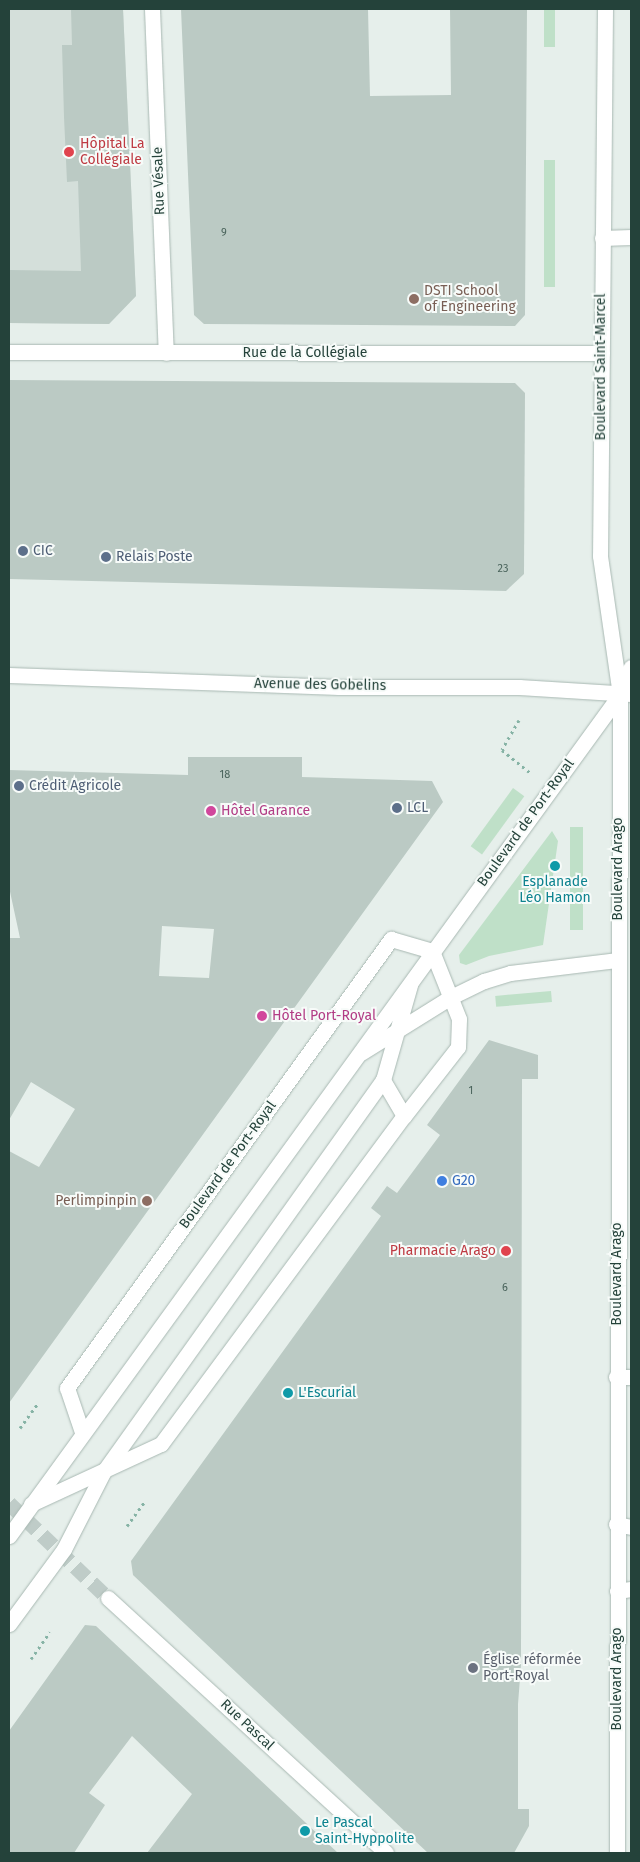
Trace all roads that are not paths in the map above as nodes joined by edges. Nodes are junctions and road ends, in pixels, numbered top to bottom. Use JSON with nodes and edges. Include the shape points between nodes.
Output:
{"nodes":[{"id":1,"x":152,"y":9,"type":"edge"},
{"id":2,"x":605,"y":9,"type":"edge"},
{"id":3,"x":631,"y":237,"type":"edge"},
{"id":4,"x":602,"y":238,"type":"junction"},
{"id":5,"x":9,"y":352,"type":"edge"},
{"id":6,"x":166,"y":353,"type":"junction"},
{"id":7,"x":602,"y":353,"type":"junction"},
{"id":8,"x":631,"y":667,"type":"edge"},
{"id":9,"x":9,"y":675,"type":"edge"},
{"id":10,"x":626,"y":694,"type":"edge"},
{"id":11,"x":432,"y":951,"type":"junction"},
{"id":12,"x":618,"y":960,"type":"junction"},
{"id":13,"x":412,"y":978,"type":"junction"},
{"id":14,"x":451,"y":997,"type":"junction"},
{"id":15,"x":397,"y":1030,"type":"junction"},
{"id":16,"x":353,"y":1058,"type":"junction"},
{"id":17,"x":383,"y":1080,"type":"junction"},
{"id":18,"x":404,"y":1116,"type":"junction"},
{"id":19,"x":624,"y":1377,"type":"edge"},
{"id":20,"x":82,"y":1432,"type":"junction"},
{"id":21,"x":104,"y":1471,"type":"junction"},
{"id":22,"x":31,"y":1504,"type":"junction"},
{"id":23,"x":624,"y":1525,"type":"edge"},
{"id":24,"x":9,"y":1536,"type":"edge"},
{"id":25,"x":624,"y":1590,"type":"edge"},
{"id":26,"x":108,"y":1598,"type":"tunnel mouth"},
{"id":27,"x":9,"y":1624,"type":"edge"},
{"id":28,"x":386,"y":1853,"type":"edge"},
{"id":29,"x":616,"y":1853,"type":"edge"}],
"edges":[{"from":1,"to":6,"type":"main road","name":"Rue Vésale"},
{"from":2,"to":4,"type":"main road","name":"Boulevard Saint-Marcel"},
{"from":3,"to":4,"type":"main road"},
{"from":4,"to":7,"type":"main road","name":"Boulevard Saint-Marcel"},
{"from":5,"to":6,"type":"main road","name":"Rue de la Collégiale"},
{"from":6,"to":7,"type":"main road","name":"Rue de la Collégiale"},
{"from":7,"to":10,"type":"main road","name":"Boulevard Saint-Marcel","via":[[600,556]]},
{"from":8,"to":10,"type":"main road"},
{"from":9,"to":10,"type":"main road","name":"Avenue des Gobelins","via":[[339,687],[519,686]]},
{"from":10,"to":11,"type":"main road","name":"Boulevard de Port-Royal"},
{"from":10,"to":12,"type":"main road","name":"Boulevard Arago"},
{"from":11,"to":13,"type":"main road","name":"Boulevard de Port-Royal"},
{"from":11,"to":14,"type":"main road"},
{"from":11,"to":20,"type":"main road","name":"Boulevard de Port-Royal","via":[[391,939],[67,1388]]},
{"from":12,"to":14,"type":"main road","name":"Boulevard de Port-Royal","via":[[510,973]]},
{"from":12,"to":19,"type":"main road","name":"Boulevard Arago"},
{"from":13,"to":15,"type":"main road","name":"Boulevard de Port-Royal"},
{"from":13,"to":16,"type":"main road","name":"Boulevard de Port-Royal"},
{"from":14,"to":15,"type":"main road","name":"Boulevard de Port-Royal"},
{"from":14,"to":18,"type":"main road","via":[[459,1020],[458,1047]]},
{"from":15,"to":16,"type":"main road","name":"Boulevard de Port-Royal"},
{"from":15,"to":17,"type":"main road","name":"Boulevard de Port-Royal"},
{"from":16,"to":20,"type":"main road","name":"Boulevard de Port-Royal"},
{"from":17,"to":18,"type":"main road"},
{"from":17,"to":21,"type":"main road","name":"Boulevard de Port-Royal"},
{"from":18,"to":21,"type":"main road","via":[[161,1444]]},
{"from":19,"to":23,"type":"main road","name":"Boulevard Arago"},
{"from":20,"to":22,"type":"main road","name":"Boulevard de Port-Royal"},
{"from":21,"to":22,"type":"main road"},
{"from":21,"to":27,"type":"main road","name":"Boulevard de Port-Royal","via":[[64,1549]]},
{"from":22,"to":24,"type":"main road","name":"Boulevard de Port-Royal"},
{"from":23,"to":25,"type":"main road","name":"Boulevard Arago"},
{"from":25,"to":29,"type":"main road","name":"Boulevard Arago"},
{"from":26,"to":28,"type":"main road","name":"Rue Pascal"}]}
